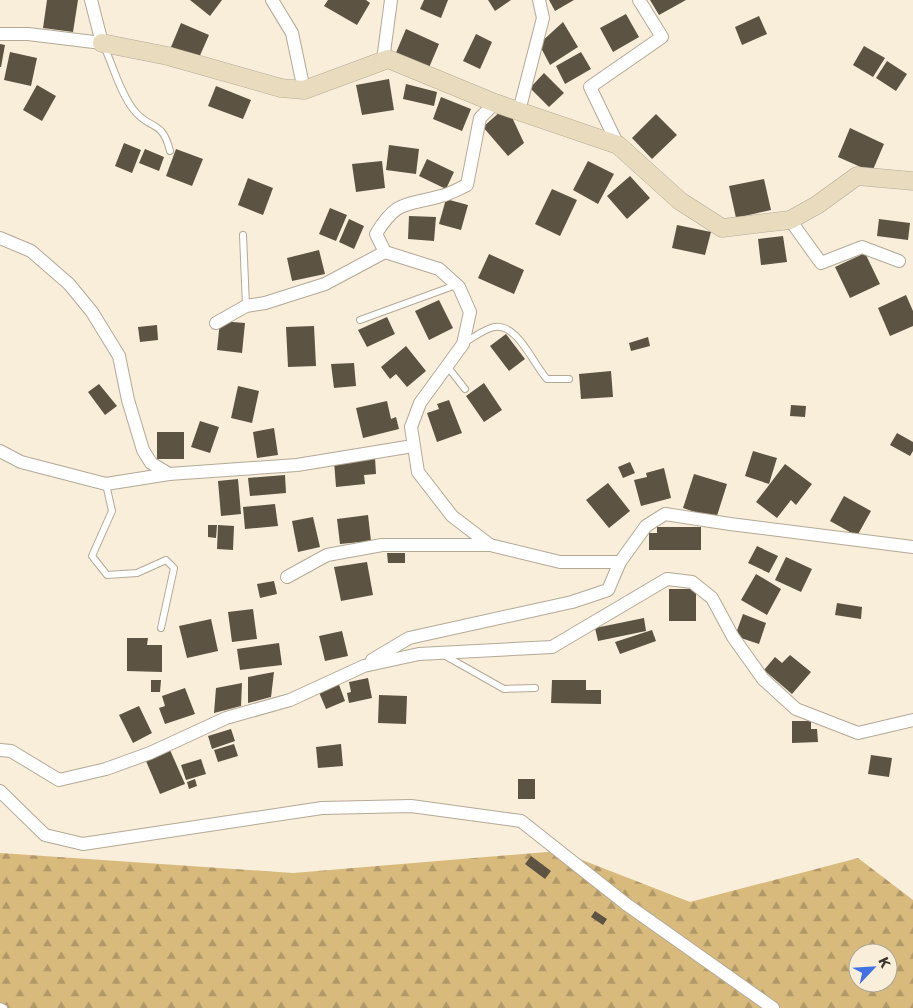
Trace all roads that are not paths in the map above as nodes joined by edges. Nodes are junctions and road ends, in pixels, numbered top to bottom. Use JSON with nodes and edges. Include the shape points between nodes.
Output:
{"nodes":[{"id":1,"x":91,"y":0,"type":"edge"},
{"id":2,"x":272,"y":0,"type":"edge"},
{"id":3,"x":391,"y":0,"type":"edge"},
{"id":4,"x":539,"y":0,"type":"edge"},
{"id":5,"x":639,"y":0,"type":"edge"},
{"id":6,"x":0,"y":34,"type":"edge"},
{"id":7,"x":102,"y":43,"type":"junction"},
{"id":8,"x":383,"y":60,"type":"junction"},
{"id":9,"x":304,"y":90,"type":"junction"},
{"id":10,"x":495,"y":102,"type":"junction"},
{"id":11,"x":519,"y":111,"type":"junction"},
{"id":12,"x":618,"y":145,"type":"junction"},
{"id":13,"x":170,"y":151,"type":"dead end"},
{"id":14,"x":913,"y":181,"type":"edge"},
{"id":15,"x":790,"y":220,"type":"junction"},
{"id":16,"x":243,"y":235,"type":"dead end"},
{"id":17,"x":0,"y":238,"type":"edge"},
{"id":18,"x":385,"y":252,"type":"junction"},
{"id":19,"x":899,"y":260,"type":"dead end"},
{"id":20,"x":456,"y":285,"type":"junction"},
{"id":21,"x":246,"y":306,"type":"junction"},
{"id":22,"x":360,"y":320,"type":"dead end"},
{"id":23,"x":216,"y":323,"type":"dead end"},
{"id":24,"x":463,"y":344,"type":"junction"},
{"id":25,"x":446,"y":365,"type":"junction"},
{"id":26,"x":569,"y":379,"type":"dead end"},
{"id":27,"x":465,"y":389,"type":"dead end"},
{"id":28,"x":413,"y":446,"type":"junction"},
{"id":29,"x":0,"y":451,"type":"edge"},
{"id":30,"x":169,"y":474,"type":"junction"},
{"id":31,"x":106,"y":484,"type":"junction"},
{"id":32,"x":490,"y":546,"type":"junction"},
{"id":33,"x":913,"y":547,"type":"edge"},
{"id":34,"x":620,"y":562,"type":"junction"},
{"id":35,"x":288,"y":576,"type":"dead end"},
{"id":36,"x":161,"y":628,"type":"dead end"},
{"id":37,"x":438,"y":653,"type":"junction"},
{"id":38,"x":364,"y":666,"type":"junction"},
{"id":39,"x":535,"y":688,"type":"dead end"},
{"id":40,"x":913,"y":720,"type":"edge"},
{"id":41,"x":0,"y":750,"type":"edge"},
{"id":42,"x":0,"y":791,"type":"edge"},
{"id":43,"x":0,"y":1006,"type":"edge"},
{"id":44,"x":4,"y":1008,"type":"edge"},
{"id":45,"x":773,"y":1008,"type":"edge"}],
"edges":[{"from":1,"to":7,"type":"street"},
{"from":2,"to":9,"type":"street","via":[[292,33]]},
{"from":3,"to":8,"type":"street"},
{"from":4,"to":11,"type":"street","via":[[543,18]]},
{"from":5,"to":12,"type":"street","via":[[662,36],[590,87]]},
{"from":6,"to":7,"type":"street"},
{"from":7,"to":9,"type":"street","via":[[168,56],[281,88]]},
{"from":7,"to":13,"type":"lane","via":[[131,106],[140,117],[164,132]]},
{"from":8,"to":9,"type":"street"},
{"from":8,"to":10,"type":"street","via":[[388,59]]},
{"from":10,"to":11,"type":"street"},
{"from":10,"to":18,"type":"street","via":[[480,118],[467,185],[442,196],[401,205],[385,218],[376,234]]},
{"from":11,"to":12,"type":"street"},
{"from":12,"to":15,"type":"street","via":[[680,201],[722,228]]},
{"from":14,"to":15,"type":"street","via":[[857,176],[818,205]]},
{"from":15,"to":19,"type":"street","via":[[821,263],[862,247]]},
{"from":16,"to":21,"type":"lane"},
{"from":17,"to":30,"type":"street","via":[[31,251],[69,284],[92,312],[119,356],[143,450],[151,463]]},
{"from":18,"to":20,"type":"street","via":[[439,269]]},
{"from":18,"to":21,"type":"street","via":[[325,284]]},
{"from":20,"to":22,"type":"lane"},
{"from":20,"to":24,"type":"street","via":[[470,312]]},
{"from":21,"to":23,"type":"street"},
{"from":24,"to":25,"type":"street"},
{"from":24,"to":26,"type":"lane","via":[[501,326],[517,336],[547,379]]},
{"from":25,"to":27,"type":"lane"},
{"from":25,"to":28,"type":"street","via":[[420,402],[411,427]]},
{"from":28,"to":30,"type":"street","via":[[297,465]]},
{"from":28,"to":32,"type":"street","via":[[418,472],[452,516]]},
{"from":29,"to":31,"type":"street","via":[[20,462]]},
{"from":30,"to":31,"type":"street"},
{"from":31,"to":36,"type":"lane","via":[[112,511],[92,556],[107,575],[137,573],[166,560],[174,568]]},
{"from":32,"to":34,"type":"street","via":[[560,562]]},
{"from":32,"to":35,"type":"street","via":[[382,545],[327,555]]},
{"from":33,"to":34,"type":"street","via":[[665,514],[646,526]]},
{"from":34,"to":38,"type":"street","via":[[608,590],[572,602],[409,638]]},
{"from":37,"to":38,"type":"street"},
{"from":37,"to":39,"type":"lane","via":[[504,689]]},
{"from":37,"to":40,"type":"street","via":[[552,647],[667,578],[692,582],[712,598],[733,637],[763,679],[796,709],[858,733]]},
{"from":38,"to":41,"type":"street","via":[[290,700],[226,718],[150,753],[59,780],[12,751]]},
{"from":42,"to":45,"type":"street","via":[[45,835],[83,844],[322,808],[411,806],[521,821],[626,904]]},
{"from":43,"to":44,"type":"lane"}]}
